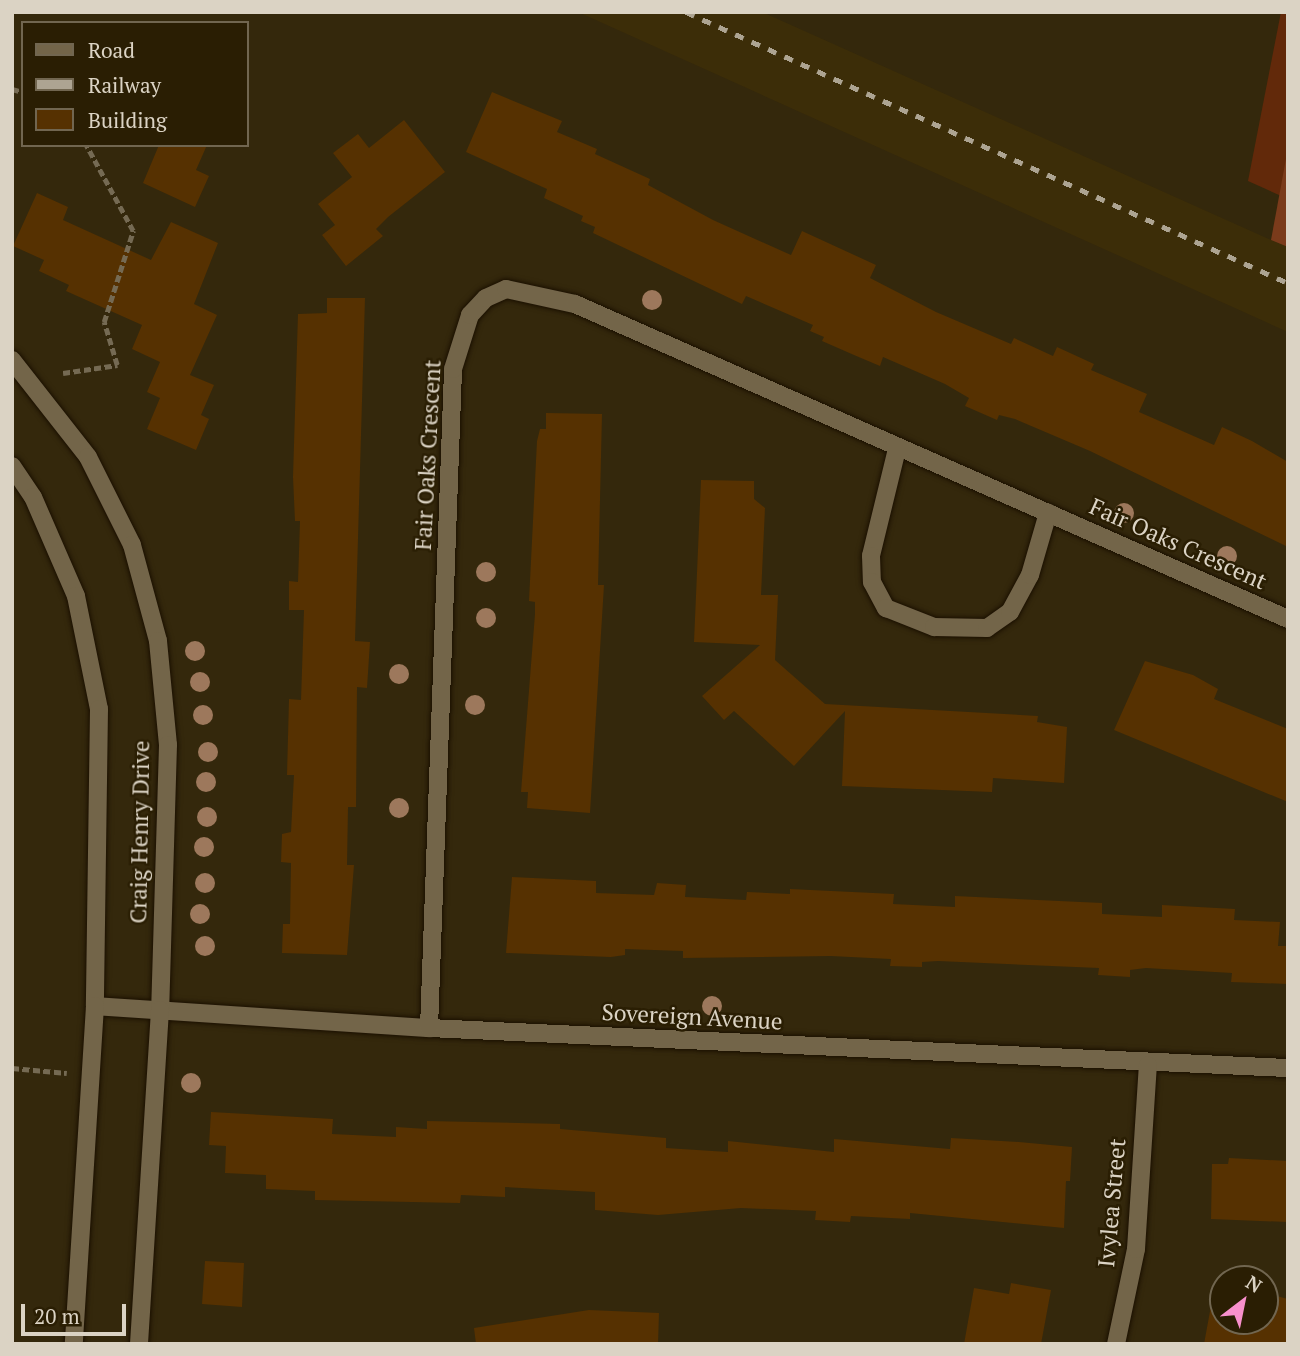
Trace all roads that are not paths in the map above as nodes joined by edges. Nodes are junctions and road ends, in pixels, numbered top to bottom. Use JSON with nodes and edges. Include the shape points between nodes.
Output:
{"nodes":[{"id":1,"x":12,"y":360,"type":"edge"},
{"id":2,"x":897,"y":449,"type":"junction"},
{"id":3,"x":12,"y":466,"type":"edge"},
{"id":4,"x":1048,"y":513,"type":"junction"},
{"id":5,"x":1288,"y":619,"type":"edge"},
{"id":6,"x":95,"y":1006,"type":"junction"},
{"id":7,"x":160,"y":1010,"type":"junction"},
{"id":8,"x":429,"y":1028,"type":"junction"},
{"id":9,"x":1148,"y":1065,"type":"junction"},
{"id":10,"x":1288,"y":1068,"type":"edge"},
{"id":11,"x":74,"y":1344,"type":"edge"},
{"id":12,"x":139,"y":1344,"type":"edge"},
{"id":13,"x":1116,"y":1344,"type":"edge"}],
"edges":[{"from":1,"to":7,"type":"street","name":"Craig Henry Drive","via":[[88,457],[132,545],[159,641],[168,745]]},
{"from":2,"to":4,"type":"street","name":"Fair Oaks Crescent"},
{"from":2,"to":4,"type":"street","via":[[871,556],[872,582],[887,608],[934,627],[987,628],[1010,612],[1030,575]]},
{"from":2,"to":8,"type":"street","name":"Fair Oaks Crescent","via":[[575,304],[506,289],[470,315],[453,369]]},
{"from":3,"to":6,"type":"street","name":"Craig Henry Drive","via":[[33,497],[76,596],[99,709]]},
{"from":4,"to":5,"type":"street","name":"Fair Oaks Crescent"},
{"from":6,"to":7,"type":"street","name":"Sovereign Avenue"},
{"from":6,"to":11,"type":"street","name":"Craig Henry Drive"},
{"from":7,"to":8,"type":"street","name":"Sovereign Avenue"},
{"from":7,"to":12,"type":"street","name":"Craig Henry Drive"},
{"from":8,"to":9,"type":"street","name":"Sovereign Avenue"},
{"from":9,"to":10,"type":"street","name":"Sovereign Avenue"},
{"from":9,"to":13,"type":"street","name":"Ivylea Street","via":[[1136,1249]]}]}
